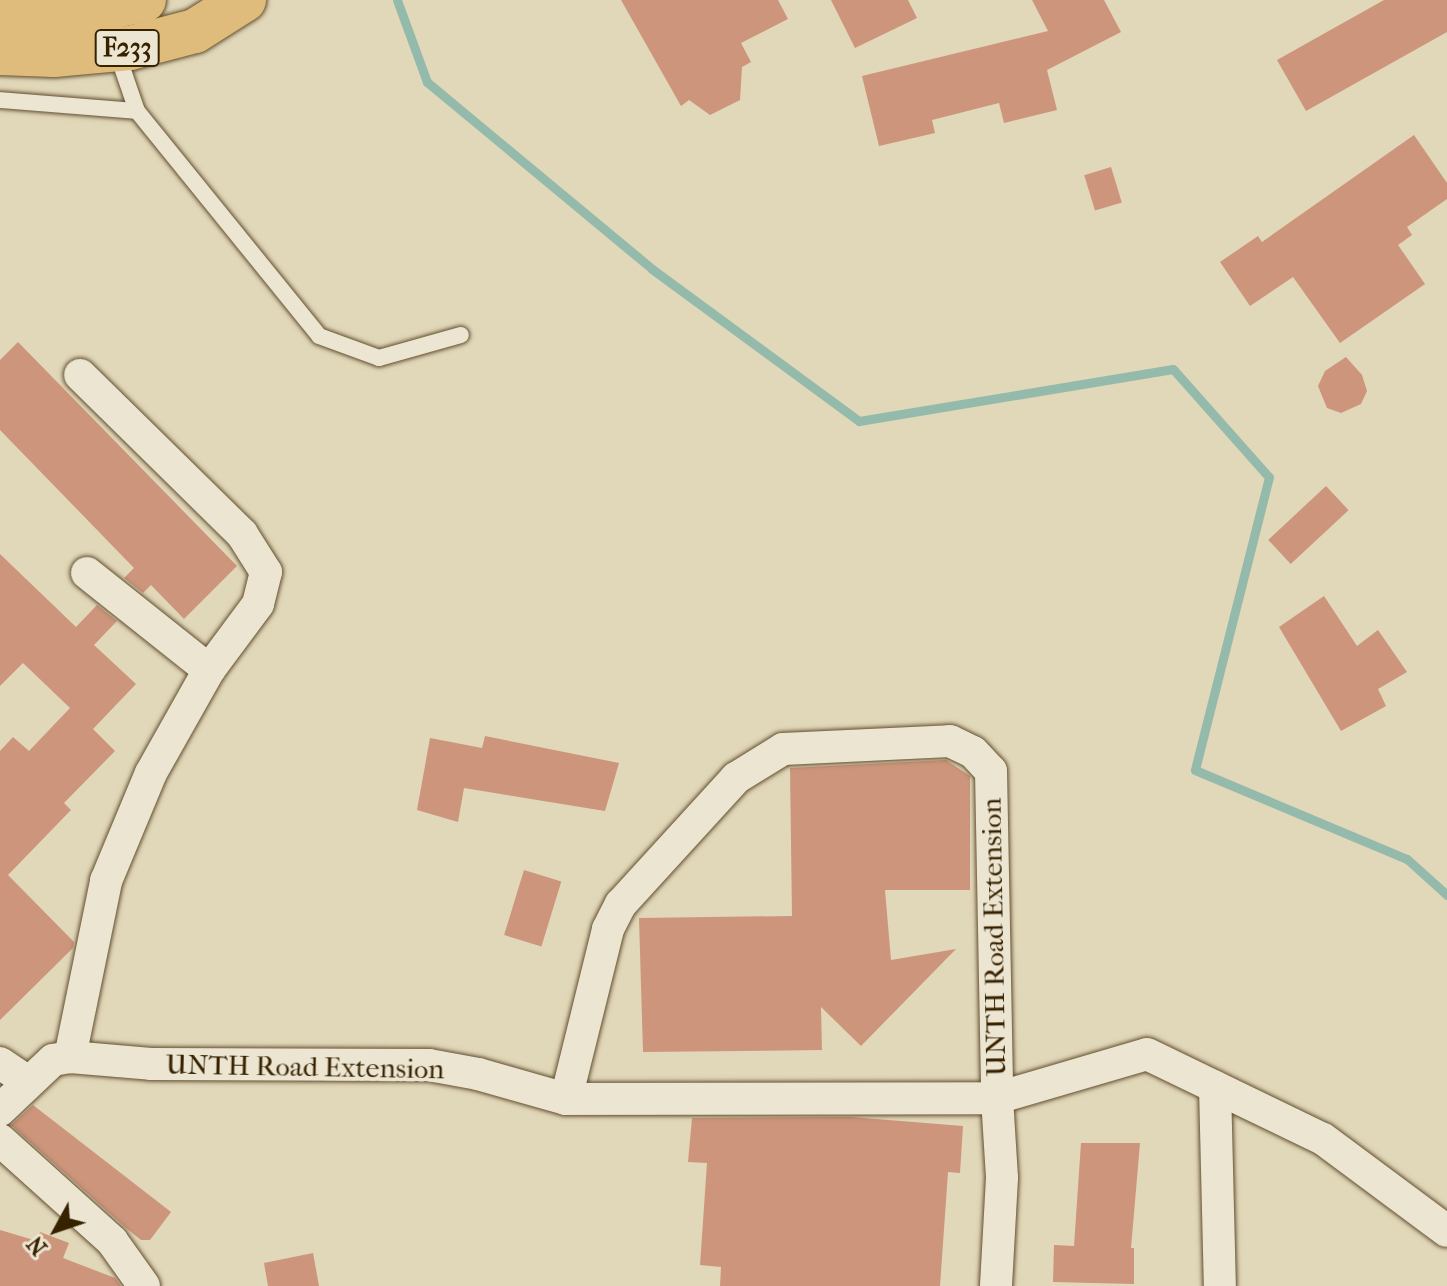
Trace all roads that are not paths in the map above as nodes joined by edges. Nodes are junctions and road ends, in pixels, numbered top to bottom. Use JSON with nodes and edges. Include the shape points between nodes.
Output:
{"nodes":[{"id":1,"x":144,"y":0,"type":"edge"},
{"id":2,"x":244,"y":0,"type":"edge"},
{"id":3,"x":0,"y":14,"type":"edge"},
{"id":4,"x":116,"y":50,"type":"junction"},
{"id":5,"x":0,"y":53,"type":"edge"},
{"id":6,"x":0,"y":100,"type":"edge"},
{"id":7,"x":137,"y":111,"type":"junction"},
{"id":8,"x":461,"y":335,"type":"dead end"},
{"id":9,"x":80,"y":375,"type":"dead end"},
{"id":10,"x":87,"y":573,"type":"dead end"},
{"id":11,"x":209,"y":670,"type":"junction"},
{"id":12,"x":70,"y":1057,"type":"junction"},
{"id":13,"x":0,"y":1063,"type":"edge"},
{"id":14,"x":28,"y":1082,"type":"junction"},
{"id":15,"x":1215,"y":1087,"type":"junction"},
{"id":16,"x":997,"y":1098,"type":"junction"},
{"id":17,"x":566,"y":1099,"type":"junction"},
{"id":18,"x":0,"y":1110,"type":"edge"},
{"id":19,"x":0,"y":1140,"type":"edge"},
{"id":20,"x":1447,"y":1231,"type":"edge"},
{"id":21,"x":144,"y":1286,"type":"edge"},
{"id":22,"x":996,"y":1286,"type":"edge"},
{"id":23,"x":1220,"y":1286,"type":"edge"}],
"edges":[{"from":1,"to":3,"type":"main road","number":"F233","via":[[91,11]]},
{"from":2,"to":4,"type":"main road","number":"F233","via":[[195,31]]},
{"from":4,"to":5,"type":"main road","number":"F233"},
{"from":4,"to":7,"type":"lane"},
{"from":6,"to":7,"type":"lane"},
{"from":7,"to":8,"type":"lane","via":[[319,336],[379,358]]},
{"from":9,"to":11,"type":"street","via":[[242,534],[266,572],[258,604]]},
{"from":10,"to":11,"type":"street"},
{"from":11,"to":12,"type":"street","via":[[151,773],[106,881]]},
{"from":12,"to":14,"type":"street","via":[[53,1060]]},
{"from":12,"to":17,"type":"street","name":"UNTH Road Extension","via":[[151,1064],[429,1065]]},
{"from":13,"to":14,"type":"street"},
{"from":14,"to":18,"type":"street"},
{"from":15,"to":16,"type":"street","via":[[1147,1054]]},
{"from":15,"to":20,"type":"street","via":[[1323,1139]]},
{"from":15,"to":23,"type":"street"},
{"from":16,"to":17,"type":"street"},
{"from":16,"to":17,"type":"street","name":"UNTH Road Extension","via":[[991,771],[973,752],[950,741],[783,749],[736,778],[621,904],[608,929]]},
{"from":16,"to":22,"type":"street","name":"UNTH Road Extension","via":[[1002,1178]]},
{"from":19,"to":21,"type":"street","via":[[112,1241]]}]}
